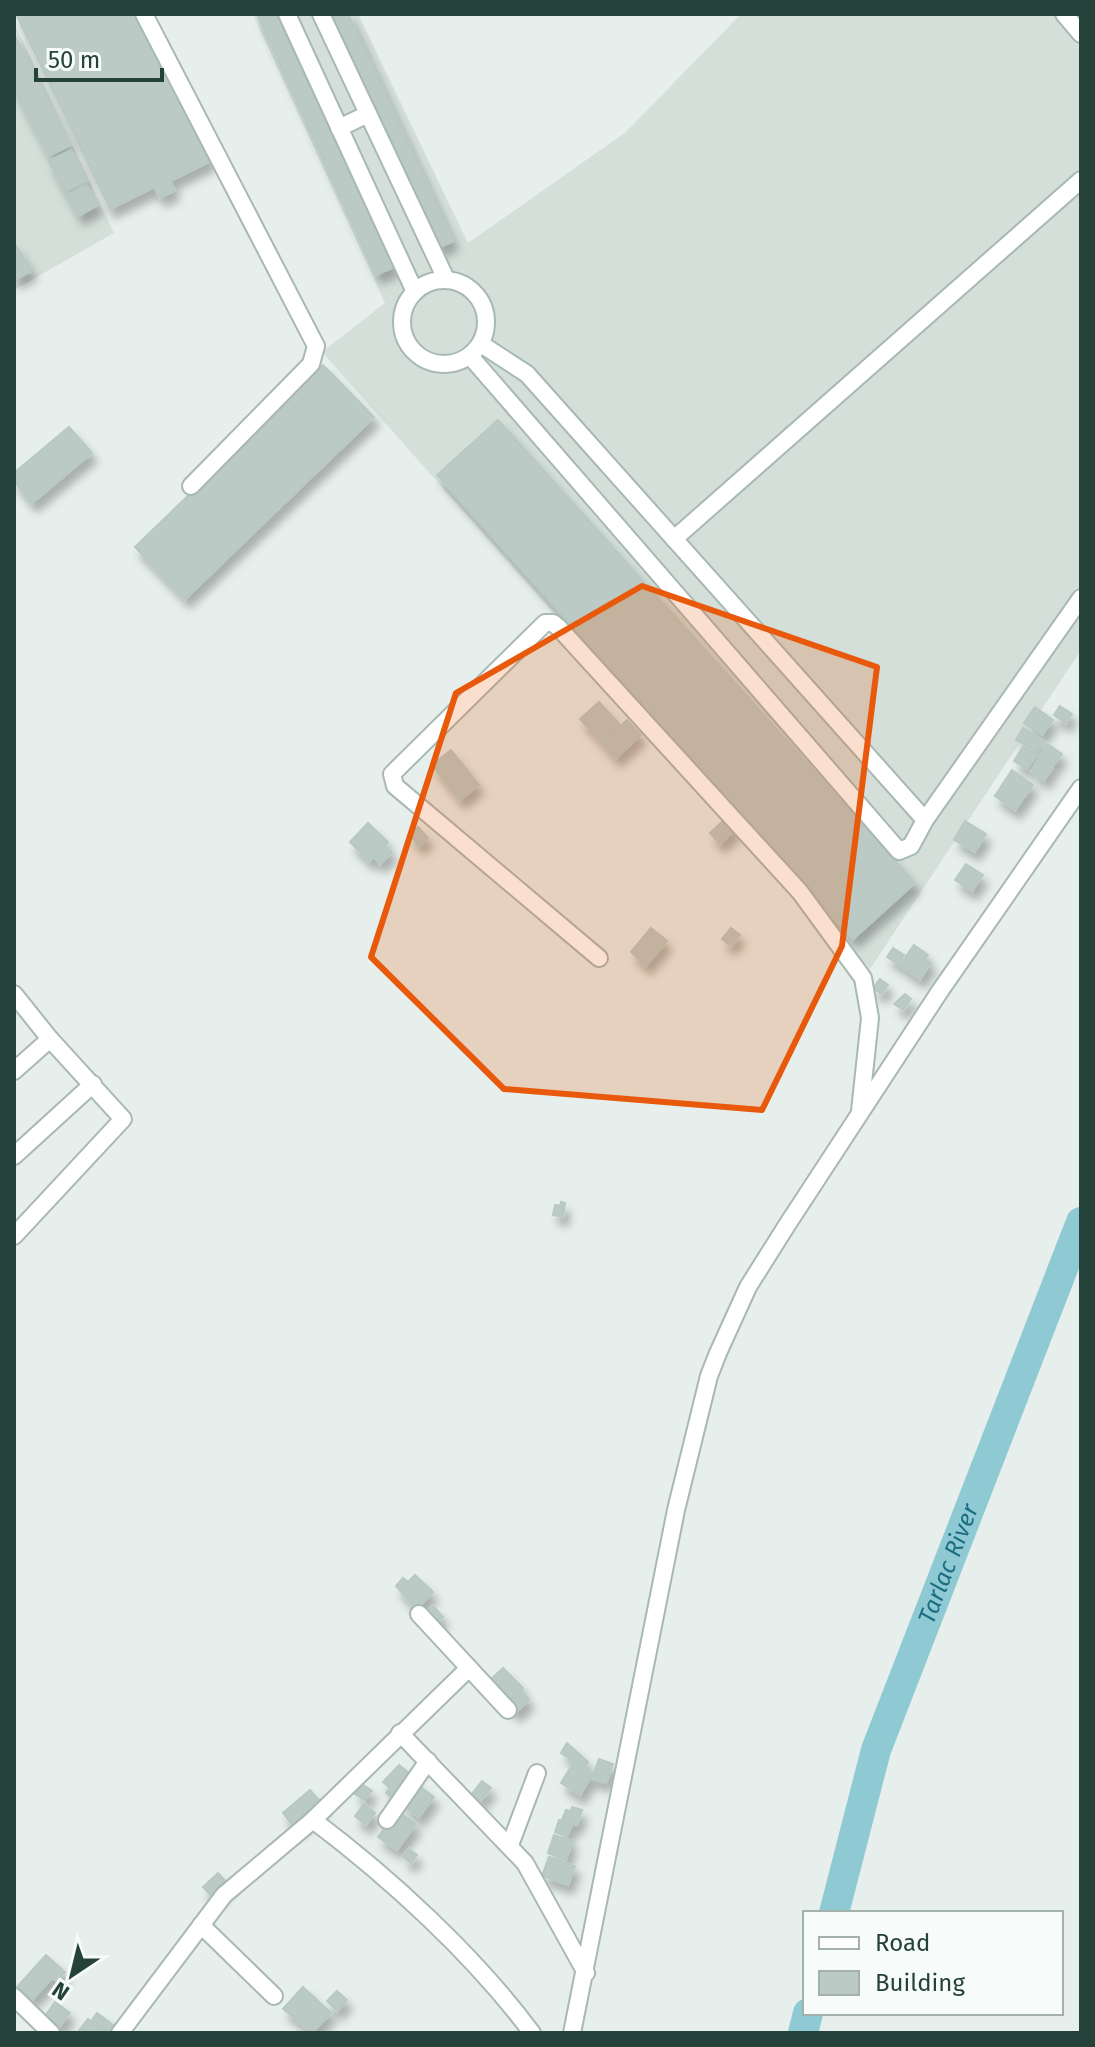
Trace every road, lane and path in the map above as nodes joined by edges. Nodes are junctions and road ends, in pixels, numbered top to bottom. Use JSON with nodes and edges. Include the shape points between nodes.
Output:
{"nodes":[{"id":1,"x":144,"y":14,"type":"edge"},
{"id":2,"x":287,"y":14,"type":"edge"},
{"id":3,"x":321,"y":14,"type":"edge"},
{"id":4,"x":1064,"y":14,"type":"edge"},
{"id":5,"x":1081,"y":34,"type":"edge"},
{"id":6,"x":368,"y":114,"type":"junction"},
{"id":7,"x":339,"y":128,"type":"junction"},
{"id":8,"x":1081,"y":180,"type":"edge"},
{"id":9,"x":446,"y":279,"type":"junction"},
{"id":10,"x":415,"y":292,"type":"junction"},
{"id":11,"x":476,"y":350,"type":"junction"},
{"id":12,"x":191,"y":486,"type":"dead end"},
{"id":13,"x":674,"y":539,"type":"junction"},
{"id":14,"x":1081,"y":598,"type":"edge"},
{"id":15,"x":1081,"y":788,"type":"edge"},
{"id":16,"x":925,"y":820,"type":"junction"},
{"id":17,"x":599,"y":958,"type":"dead end"},
{"id":18,"x":14,"y":994,"type":"edge"},
{"id":19,"x":50,"y":1039,"type":"junction"},
{"id":20,"x":14,"y":1071,"type":"edge"},
{"id":21,"x":93,"y":1084,"type":"junction"},
{"id":22,"x":859,"y":1117,"type":"junction"},
{"id":23,"x":14,"y":1156,"type":"edge"},
{"id":24,"x":14,"y":1236,"type":"edge"},
{"id":25,"x":419,"y":1614,"type":"dead end"},
{"id":26,"x":469,"y":1668,"type":"junction"},
{"id":27,"x":508,"y":1710,"type":"dead end"},
{"id":28,"x":400,"y":1733,"type":"junction"},
{"id":29,"x":428,"y":1761,"type":"junction"},
{"id":30,"x":537,"y":1773,"type":"dead end"},
{"id":31,"x":313,"y":1820,"type":"junction"},
{"id":32,"x":387,"y":1820,"type":"dead end"},
{"id":33,"x":510,"y":1845,"type":"junction"},
{"id":34,"x":201,"y":1925,"type":"junction"},
{"id":35,"x":586,"y":1973,"type":"junction"},
{"id":36,"x":274,"y":1996,"type":"dead end"},
{"id":37,"x":14,"y":1997,"type":"edge"},
{"id":38,"x":51,"y":2033,"type":"edge"},
{"id":39,"x":120,"y":2033,"type":"edge"},
{"id":40,"x":532,"y":2033,"type":"edge"},
{"id":41,"x":572,"y":2033,"type":"edge"}],
"edges":[{"from":1,"to":12,"type":"street","via":[[316,346],[311,364]]},
{"from":2,"to":7,"type":"street"},
{"from":3,"to":6,"type":"street"},
{"from":4,"to":5,"type":"street"},
{"from":6,"to":7,"type":"street"},
{"from":6,"to":9,"type":"street"},
{"from":7,"to":10,"type":"street"},
{"from":8,"to":13,"type":"street"},
{"from":9,"to":10,"type":"street","via":[[423,284]]},
{"from":9,"to":11,"type":"street","via":[[467,286],[482,302],[487,323]]},
{"from":10,"to":11,"type":"street","via":[[406,300],[401,323],[408,345],[426,361],[449,364]]},
{"from":11,"to":13,"type":"street","via":[[527,374]]},
{"from":11,"to":16,"type":"street","via":[[899,851],[911,846]]},
{"from":13,"to":16,"type":"street"},
{"from":14,"to":16,"type":"street"},
{"from":15,"to":22,"type":"street"},
{"from":17,"to":22,"type":"street","via":[[395,786],[392,774],[545,623],[559,628],[666,742],[800,892],[863,978],[870,1018]]},
{"from":18,"to":19,"type":"street"},
{"from":19,"to":20,"type":"street"},
{"from":19,"to":21,"type":"street"},
{"from":21,"to":23,"type":"street"},
{"from":21,"to":24,"type":"street","via":[[122,1115],[123,1123]]},
{"from":22,"to":35,"type":"street","via":[[748,1287],[709,1376],[647,1645]]},
{"from":25,"to":26,"type":"street"},
{"from":26,"to":27,"type":"street"},
{"from":26,"to":28,"type":"street"},
{"from":28,"to":29,"type":"street"},
{"from":28,"to":31,"type":"street"},
{"from":29,"to":32,"type":"street"},
{"from":29,"to":33,"type":"street"},
{"from":30,"to":33,"type":"street"},
{"from":31,"to":34,"type":"street","via":[[224,1895]]},
{"from":31,"to":40,"type":"street","via":[[369,1862],[508,2001]]},
{"from":33,"to":35,"type":"street","via":[[532,1873]]},
{"from":34,"to":36,"type":"street"},
{"from":34,"to":39,"type":"street"},
{"from":35,"to":41,"type":"street"},
{"from":37,"to":38,"type":"street"}]}
